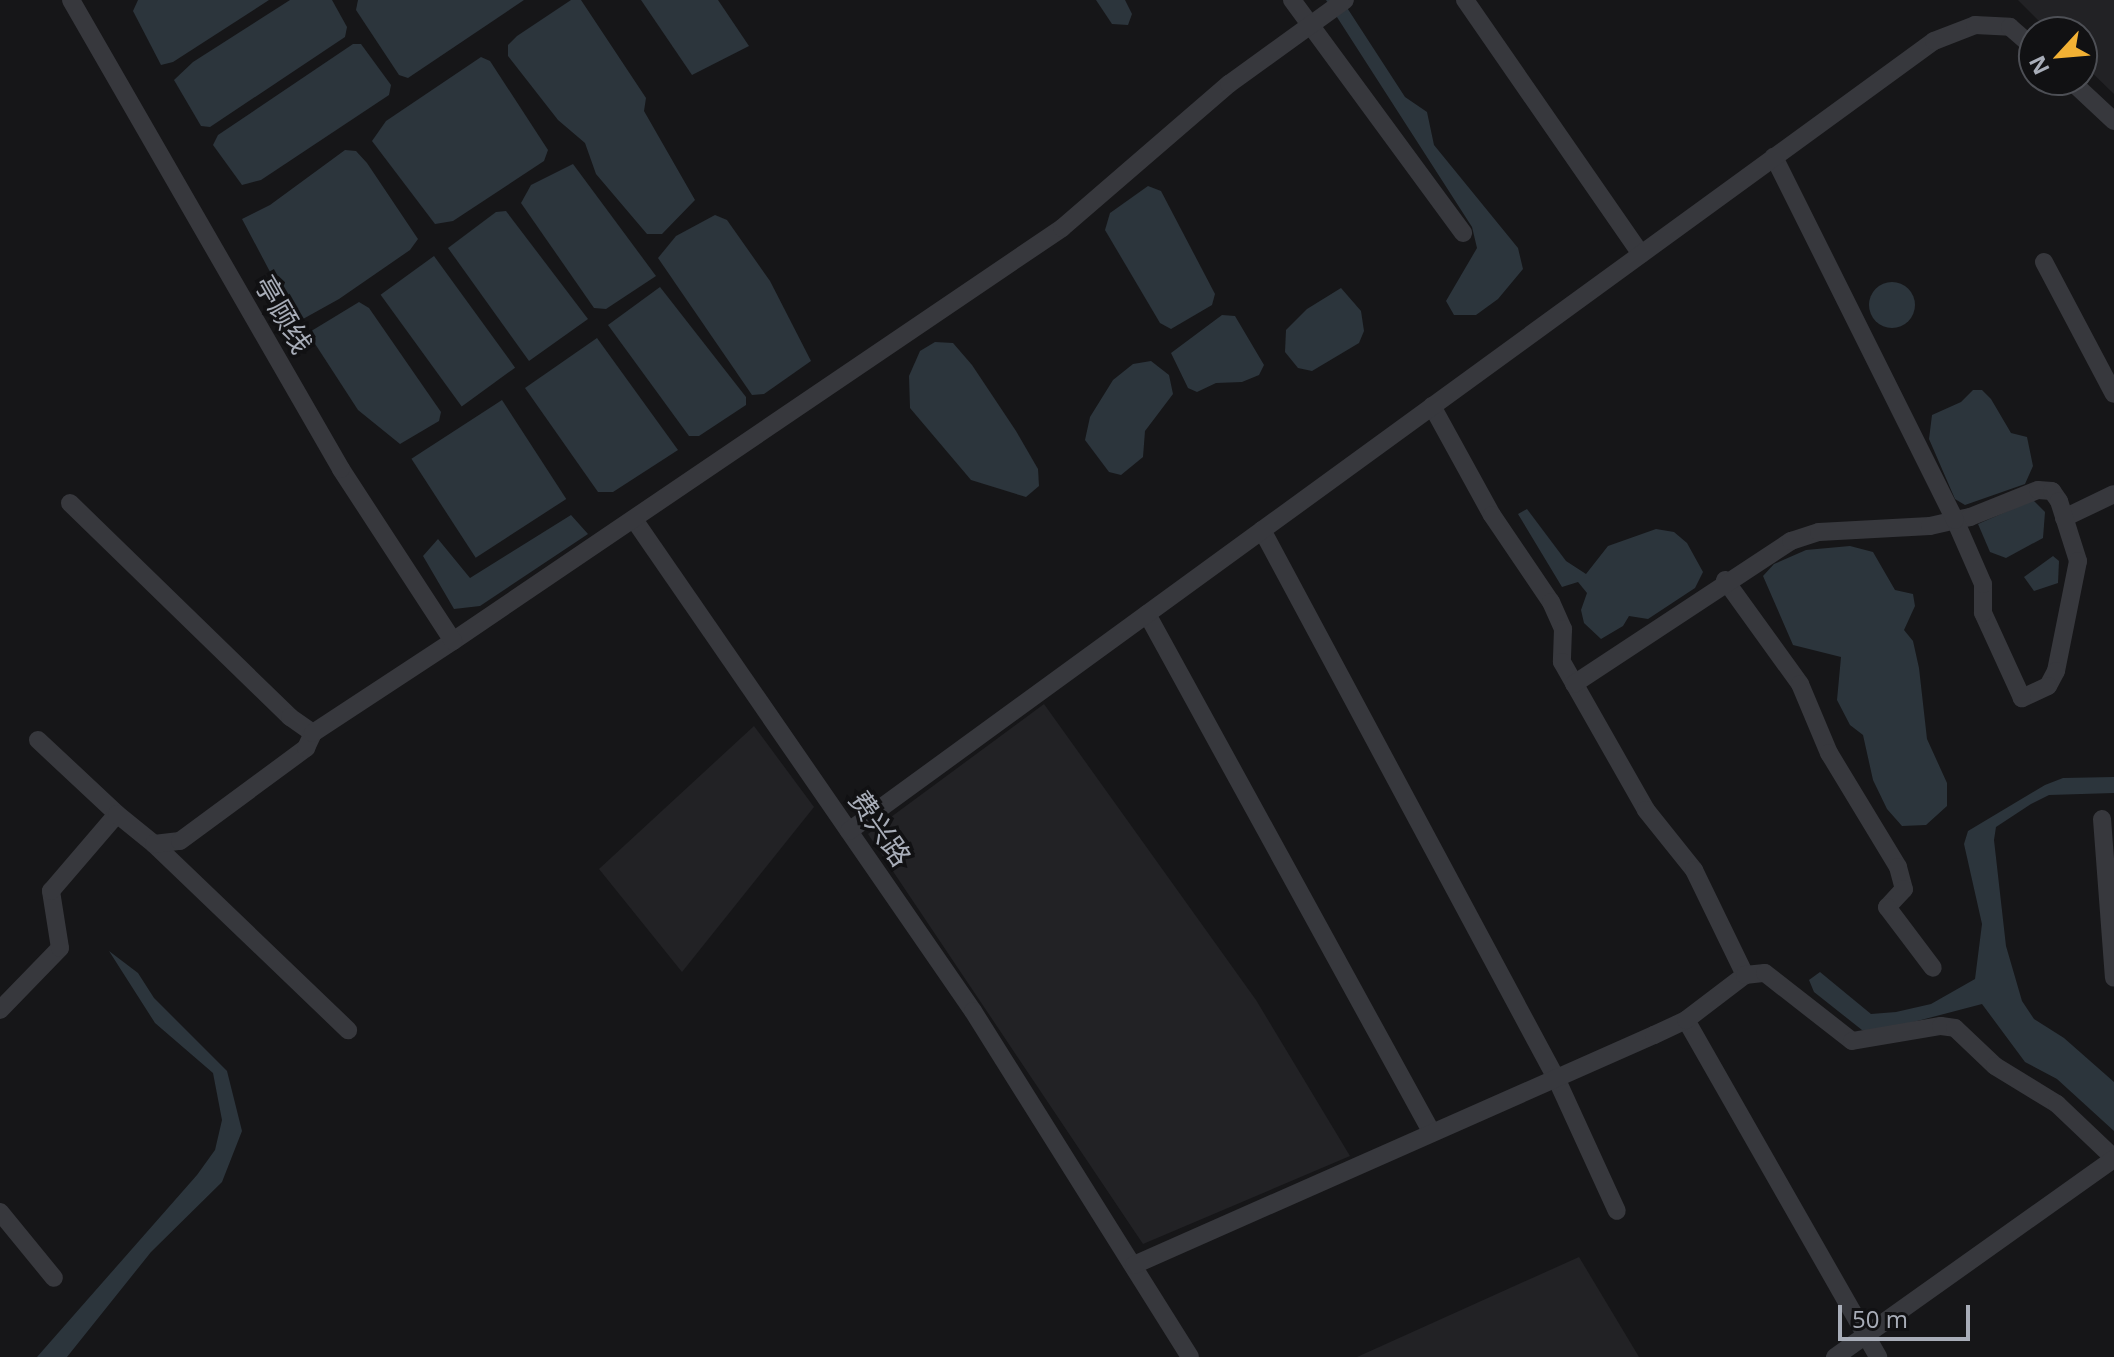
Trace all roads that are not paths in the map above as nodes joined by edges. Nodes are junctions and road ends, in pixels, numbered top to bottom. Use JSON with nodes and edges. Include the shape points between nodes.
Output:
{"nodes":[{"id":1,"x":71,"y":0,"type":"edge"},
{"id":2,"x":1292,"y":0,"type":"edge"},
{"id":3,"x":1345,"y":0,"type":"edge"},
{"id":4,"x":1465,"y":0,"type":"edge"},
{"id":5,"x":1313,"y":22,"type":"junction"},
{"id":6,"x":2018,"y":34,"type":"edge"},
{"id":7,"x":2087,"y":96,"type":"edge"},
{"id":8,"x":2114,"y":121,"type":"edge"},
{"id":9,"x":1774,"y":157,"type":"junction"},
{"id":10,"x":1463,"y":233,"type":"dead end"},
{"id":11,"x":1641,"y":254,"type":"junction"},
{"id":12,"x":2044,"y":262,"type":"dead end"},
{"id":13,"x":2114,"y":394,"type":"edge"},
{"id":14,"x":1432,"y":406,"type":"junction"},
{"id":15,"x":2114,"y":494,"type":"edge"},
{"id":16,"x":70,"y":503,"type":"dead end"},
{"id":17,"x":2064,"y":518,"type":"junction"},
{"id":18,"x":1955,"y":520,"type":"junction"},
{"id":19,"x":635,"y":521,"type":"junction"},
{"id":20,"x":1262,"y":530,"type":"junction"},
{"id":21,"x":1725,"y":580,"type":"junction"},
{"id":22,"x":1147,"y":614,"type":"junction"},
{"id":23,"x":449,"y":644,"type":"junction"},
{"id":24,"x":1574,"y":684,"type":"junction"},
{"id":25,"x":313,"y":733,"type":"junction"},
{"id":26,"x":38,"y":740,"type":"dead end"},
{"id":27,"x":117,"y":814,"type":"junction"},
{"id":28,"x":2102,"y":819,"type":"dead end"},
{"id":29,"x":849,"y":831,"type":"junction"},
{"id":30,"x":154,"y":844,"type":"junction"},
{"id":31,"x":1933,"y":968,"type":"dead end"},
{"id":32,"x":1745,"y":975,"type":"junction"},
{"id":33,"x":2114,"y":978,"type":"edge"},
{"id":34,"x":0,"y":1010,"type":"edge"},
{"id":35,"x":1686,"y":1020,"type":"junction"},
{"id":36,"x":348,"y":1030,"type":"dead end"},
{"id":37,"x":1556,"y":1078,"type":"junction"},
{"id":38,"x":1432,"y":1133,"type":"junction"},
{"id":39,"x":2114,"y":1158,"type":"edge"},
{"id":40,"x":1617,"y":1211,"type":"dead end"},
{"id":41,"x":0,"y":1212,"type":"edge"},
{"id":42,"x":1134,"y":1265,"type":"junction"},
{"id":43,"x":54,"y":1278,"type":"dead end"},
{"id":44,"x":1865,"y":1333,"type":"junction"},
{"id":45,"x":1190,"y":1357,"type":"edge"},
{"id":46,"x":1835,"y":1357,"type":"edge"},
{"id":47,"x":1878,"y":1357,"type":"edge"}],
"edges":[{"from":1,"to":23,"type":"street","name":"亭顾线","via":[[341,469]]},
{"from":2,"to":5,"type":"street"},
{"from":3,"to":5,"type":"street"},
{"from":4,"to":11,"type":"street"},
{"from":5,"to":10,"type":"street"},
{"from":5,"to":19,"type":"street","via":[[1229,84],[1062,228]]},
{"from":6,"to":9,"type":"street","via":[[2010,27],[1975,25],[1934,41]]},
{"from":7,"to":8,"type":"street"},
{"from":9,"to":11,"type":"street"},
{"from":9,"to":18,"type":"street"},
{"from":11,"to":14,"type":"street"},
{"from":12,"to":13,"type":"street"},
{"from":14,"to":20,"type":"street"},
{"from":14,"to":24,"type":"street","via":[[1492,515],[1551,602],[1563,629],[1562,662]]},
{"from":15,"to":17,"type":"street"},
{"from":16,"to":25,"type":"street","via":[[290,717]]},
{"from":17,"to":18,"type":"street","via":[[2052,491],[2038,490]]},
{"from":17,"to":18,"type":"street","via":[[2078,561],[2056,671],[2048,686],[2022,698],[1983,613],[1983,584]]},
{"from":18,"to":21,"type":"street","via":[[1819,532],[1791,541]]},
{"from":19,"to":23,"type":"street"},
{"from":19,"to":29,"type":"street","name":"费兴路"},
{"from":20,"to":22,"type":"street"},
{"from":20,"to":37,"type":"street"},
{"from":21,"to":24,"type":"street"},
{"from":21,"to":31,"type":"street","via":[[1807,697],[1829,753],[1898,867],[1904,889],[1887,907]]},
{"from":22,"to":29,"type":"street"},
{"from":22,"to":38,"type":"street"},
{"from":23,"to":25,"type":"street"},
{"from":24,"to":32,"type":"street","via":[[1646,810],[1694,870]]},
{"from":25,"to":30,"type":"street","via":[[306,748],[180,841]]},
{"from":26,"to":27,"type":"street"},
{"from":27,"to":30,"type":"street"},
{"from":27,"to":34,"type":"street","via":[[51,891],[60,948]]},
{"from":28,"to":33,"type":"street"},
{"from":29,"to":42,"type":"street","name":"费兴路","via":[[973,1011]]},
{"from":30,"to":36,"type":"street"},
{"from":32,"to":35,"type":"street"},
{"from":32,"to":39,"type":"street","via":[[1765,973],[1852,1041],[1955,1028],[1995,1066],[2057,1104]]},
{"from":35,"to":37,"type":"street"},
{"from":35,"to":44,"type":"street"},
{"from":37,"to":38,"type":"street"},
{"from":37,"to":40,"type":"street"},
{"from":38,"to":42,"type":"street"},
{"from":39,"to":44,"type":"street"},
{"from":41,"to":43,"type":"street"},
{"from":42,"to":45,"type":"street","name":"费兴路"},
{"from":44,"to":46,"type":"street"},
{"from":44,"to":47,"type":"street"}]}
